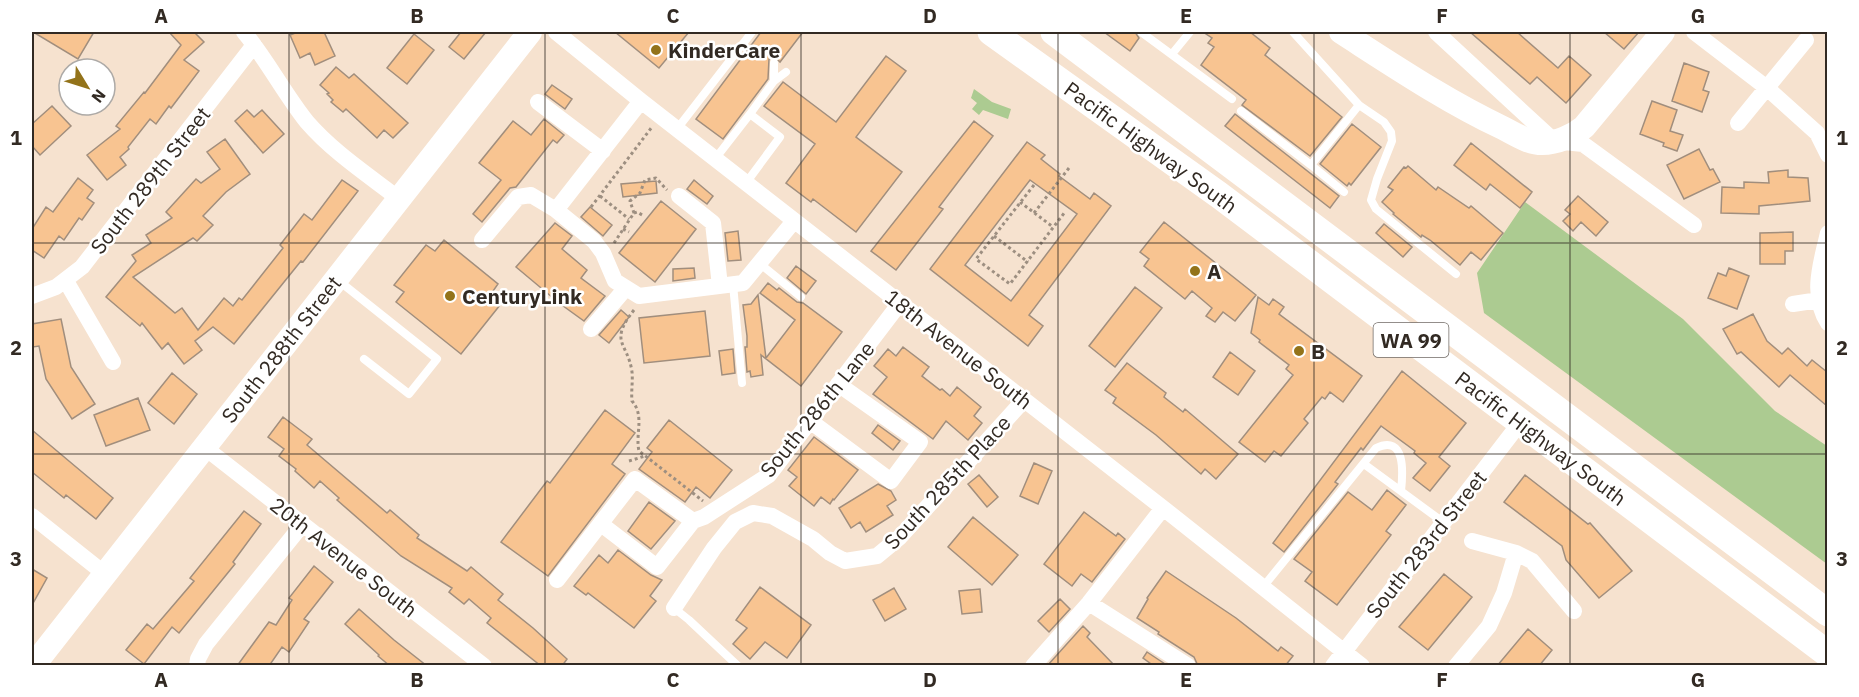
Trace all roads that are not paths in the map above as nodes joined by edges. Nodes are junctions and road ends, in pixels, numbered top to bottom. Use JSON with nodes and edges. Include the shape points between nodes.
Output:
{"nodes":[{"id":1,"x":244,"y":32,"type":"edge"},
{"id":2,"x":530,"y":32,"type":"edge"},
{"id":3,"x":556,"y":32,"type":"edge"},
{"id":4,"x":752,"y":32,"type":"edge"},
{"id":5,"x":991,"y":32,"type":"edge"},
{"id":6,"x":1054,"y":32,"type":"edge"},
{"id":7,"x":1141,"y":32,"type":"edge"},
{"id":8,"x":1190,"y":32,"type":"edge"},
{"id":9,"x":1293,"y":32,"type":"edge"},
{"id":10,"x":1341,"y":32,"type":"edge"},
{"id":11,"x":1436,"y":32,"type":"edge"},
{"id":12,"x":1663,"y":32,"type":"edge"},
{"id":13,"x":1694,"y":32,"type":"edge"},
{"id":14,"x":1806,"y":40,"type":"dead end"},
{"id":15,"x":254,"y":45,"type":"junction"},
{"id":16,"x":1172,"y":54,"type":"junction"},
{"id":17,"x":774,"y":63,"type":"dead end"},
{"id":18,"x":786,"y":72,"type":"dead end"},
{"id":19,"x":774,"y":81,"type":"junction"},
{"id":20,"x":1767,"y":88,"type":"junction"},
{"id":21,"x":1232,"y":99,"type":"dead end"},
{"id":22,"x":641,"y":101,"type":"junction"},
{"id":23,"x":538,"y":102,"type":"dead end"},
{"id":24,"x":1359,"y":105,"type":"junction"},
{"id":25,"x":1241,"y":111,"type":"dead end"},
{"id":26,"x":750,"y":114,"type":"junction"},
{"id":27,"x":1738,"y":123,"type":"dead end"},
{"id":28,"x":677,"y":129,"type":"junction"},
{"id":29,"x":1554,"y":141,"type":"junction"},
{"id":30,"x":603,"y":151,"type":"junction"},
{"id":31,"x":1827,"y":155,"type":"edge"},
{"id":32,"x":715,"y":159,"type":"junction"},
{"id":33,"x":1311,"y":165,"type":"junction"},
{"id":34,"x":746,"y":183,"type":"junction"},
{"id":35,"x":1344,"y":192,"type":"dead end"},
{"id":36,"x":679,"y":195,"type":"road end"},
{"id":37,"x":399,"y":199,"type":"junction"},
{"id":38,"x":556,"y":210,"type":"junction"},
{"id":39,"x":794,"y":221,"type":"junction"},
{"id":40,"x":1694,"y":225,"type":"dead end"},
{"id":41,"x":1827,"y":233,"type":"edge"},
{"id":42,"x":482,"y":240,"type":"dead end"},
{"id":43,"x":759,"y":263,"type":"junction"},
{"id":44,"x":1456,"y":274,"type":"dead end"},
{"id":45,"x":336,"y":279,"type":"junction"},
{"id":46,"x":66,"y":281,"type":"junction"},
{"id":47,"x":726,"y":285,"type":"junction"},
{"id":48,"x":625,"y":289,"type":"junction"},
{"id":49,"x":32,"y":296,"type":"edge"},
{"id":50,"x":801,"y":297,"type":"dead end"},
{"id":51,"x":1819,"y":300,"type":"junction"},
{"id":52,"x":900,"y":303,"type":"junction"},
{"id":53,"x":1793,"y":304,"type":"dead end"},
{"id":54,"x":1827,"y":323,"type":"edge"},
{"id":55,"x":591,"y":329,"type":"dead end"},
{"id":56,"x":364,"y":359,"type":"dead end"},
{"id":57,"x":113,"y":362,"type":"dead end"},
{"id":58,"x":742,"y":383,"type":"dead end"},
{"id":59,"x":838,"y":384,"type":"junction"},
{"id":60,"x":1024,"y":400,"type":"junction"},
{"id":61,"x":810,"y":421,"type":"junction"},
{"id":62,"x":1520,"y":423,"type":"junction"},
{"id":63,"x":204,"y":447,"type":"junction"},
{"id":64,"x":1364,"y":464,"type":"junction"},
{"id":65,"x":1631,"y":465,"type":"junction"},
{"id":66,"x":1401,"y":491,"type":"junction"},
{"id":67,"x":1163,"y":508,"type":"junction"},
{"id":68,"x":32,"y":516,"type":"edge"},
{"id":69,"x":693,"y":521,"type":"junction"},
{"id":70,"x":1443,"y":522,"type":"junction"},
{"id":71,"x":601,"y":524,"type":"junction"},
{"id":72,"x":302,"y":525,"type":"junction"},
{"id":73,"x":1472,"y":541,"type":"dead end"},
{"id":74,"x":1516,"y":553,"type":"junction"},
{"id":75,"x":105,"y":574,"type":"junction"},
{"id":76,"x":557,"y":580,"type":"dead end"},
{"id":77,"x":1263,"y":587,"type":"junction"},
{"id":78,"x":1089,"y":603,"type":"junction"},
{"id":79,"x":674,"y":608,"type":"joint"},
{"id":80,"x":1574,"y":611,"type":"dead end"},
{"id":81,"x":1827,"y":613,"type":"edge"},
{"id":82,"x":1343,"y":651,"type":"junction"},
{"id":83,"x":1827,"y":654,"type":"edge"},
{"id":84,"x":33,"y":666,"type":"edge"},
{"id":85,"x":197,"y":666,"type":"edge"},
{"id":86,"x":484,"y":666,"type":"edge"},
{"id":87,"x":738,"y":666,"type":"edge"},
{"id":88,"x":1033,"y":666,"type":"edge"},
{"id":89,"x":1188,"y":666,"type":"edge"},
{"id":90,"x":1333,"y":666,"type":"edge"},
{"id":91,"x":1362,"y":666,"type":"edge"},
{"id":92,"x":1456,"y":666,"type":"edge"}],
"edges":[{"from":1,"to":15,"type":"street"},
{"from":2,"to":37,"type":"main road","name":"South 288th Street"},
{"from":3,"to":22,"type":"street","name":"18th Avenue South"},
{"from":4,"to":28,"type":"lane"},
{"from":5,"to":62,"type":"main road","name":"Pacific Highway South","number":"WA 99","via":[[1219,195]]},
{"from":6,"to":65,"type":"main road","name":"Pacific Highway South","number":"WA 99"},
{"from":7,"to":16,"type":"lane"},
{"from":8,"to":16,"type":"lane"},
{"from":9,"to":24,"type":"lane"},
{"from":10,"to":29,"type":"main road","via":[[1480,117],[1533,142]]},
{"from":11,"to":29,"type":"street"},
{"from":12,"to":29,"type":"main road","via":[[1584,128]]},
{"from":13,"to":20,"type":"street"},
{"from":14,"to":20,"type":"street"},
{"from":15,"to":37,"type":"street","via":[[315,130]]},
{"from":15,"to":46,"type":"street","name":"South 289th Street","via":[[98,247]]},
{"from":16,"to":21,"type":"lane"},
{"from":17,"to":19,"type":"lane"},
{"from":18,"to":19,"type":"lane"},
{"from":19,"to":26,"type":"lane"},
{"from":20,"to":27,"type":"street"},
{"from":20,"to":31,"type":"street","via":[[1817,133]]},
{"from":22,"to":28,"type":"street","name":"18th Avenue South"},
{"from":22,"to":30,"type":"street"},
{"from":23,"to":30,"type":"street"},
{"from":24,"to":33,"type":"lane"},
{"from":24,"to":44,"type":"lane","via":[[1391,132],[1392,141],[1371,200],[1376,209]]},
{"from":25,"to":33,"type":"lane"},
{"from":26,"to":32,"type":"lane"},
{"from":26,"to":34,"type":"lane","via":[[780,137]]},
{"from":28,"to":32,"type":"street","name":"18th Avenue South"},
{"from":29,"to":40,"type":"street","via":[[1583,144]]},
{"from":30,"to":38,"type":"street"},
{"from":32,"to":34,"type":"street","name":"18th Avenue South"},
{"from":33,"to":35,"type":"lane"},
{"from":34,"to":39,"type":"street","name":"18th Avenue South"},
{"from":36,"to":47,"type":"street","via":[[713,223]]},
{"from":37,"to":45,"type":"main road","name":"South 288th Street"},
{"from":38,"to":42,"type":"street","via":[[531,195],[518,197]]},
{"from":38,"to":48,"type":"street","via":[[594,241],[615,281]]},
{"from":39,"to":43,"type":"street"},
{"from":39,"to":52,"type":"street","name":"18th Avenue South"},
{"from":41,"to":51,"type":"street","via":[[1819,271]]},
{"from":43,"to":47,"type":"street","via":[[743,283]]},
{"from":43,"to":50,"type":"lane"},
{"from":45,"to":56,"type":"lane","via":[[437,358],[409,394]]},
{"from":45,"to":63,"type":"main road","name":"South 288th Street"},
{"from":46,"to":49,"type":"street","name":"South 289th Street"},
{"from":46,"to":57,"type":"street"},
{"from":47,"to":48,"type":"street","via":[[639,296]]},
{"from":47,"to":58,"type":"lane"},
{"from":48,"to":55,"type":"street"},
{"from":51,"to":53,"type":"street"},
{"from":51,"to":54,"type":"street"},
{"from":52,"to":59,"type":"street","name":"South 286th Lane"},
{"from":52,"to":60,"type":"street","name":"18th Avenue South"},
{"from":59,"to":61,"type":"street","name":"South 286th Lane"},
{"from":59,"to":61,"type":"street","via":[[920,442],[891,481]]},
{"from":60,"to":67,"type":"street","name":"18th Avenue South"},
{"from":60,"to":79,"type":"street","name":"South 285th Place","via":[[900,537],[877,556],[845,561],[772,516],[753,513],[735,522]]},
{"from":61,"to":69,"type":"street","name":"South 286th Lane","via":[[769,475]]},
{"from":62,"to":65,"type":"main road","via":[[1536,413]]},
{"from":62,"to":70,"type":"street","name":"South 283rd Street"},
{"from":62,"to":83,"type":"main road","name":"Pacific Highway South","number":"WA 99"},
{"from":63,"to":72,"type":"street","name":"20th Avenue South"},
{"from":63,"to":75,"type":"main road","name":"South 288th Street"},
{"from":64,"to":66,"type":"lane"},
{"from":64,"to":66,"type":"lane","via":[[1376,448],[1392,446],[1400,453],[1402,462]]},
{"from":64,"to":77,"type":"lane"},
{"from":65,"to":81,"type":"main road","name":"Pacific Highway South","number":"WA 99"},
{"from":66,"to":70,"type":"lane"},
{"from":67,"to":77,"type":"street","name":"18th Avenue South"},
{"from":67,"to":78,"type":"street"},
{"from":68,"to":75,"type":"street"},
{"from":69,"to":71,"type":"street","via":[[635,479]]},
{"from":69,"to":71,"type":"street","name":"South 286th Lane","via":[[657,567]]},
{"from":70,"to":82,"type":"street","name":"South 283rd Street"},
{"from":71,"to":76,"type":"street"},
{"from":72,"to":85,"type":"street","via":[[206,644]]},
{"from":72,"to":86,"type":"street","name":"20th Avenue South"},
{"from":73,"to":74,"type":"street"},
{"from":74,"to":80,"type":"street","via":[[1532,561]]},
{"from":74,"to":92,"type":"street","via":[[1489,626]]},
{"from":75,"to":84,"type":"main road","name":"South 288th Street"},
{"from":77,"to":82,"type":"street","name":"18th Avenue South"},
{"from":78,"to":88,"type":"street"},
{"from":78,"to":89,"type":"street"},
{"from":79,"to":87,"type":"lane"},
{"from":82,"to":90,"type":"street","name":"South 283rd Street"},
{"from":82,"to":91,"type":"street","name":"18th Avenue South"}]}
